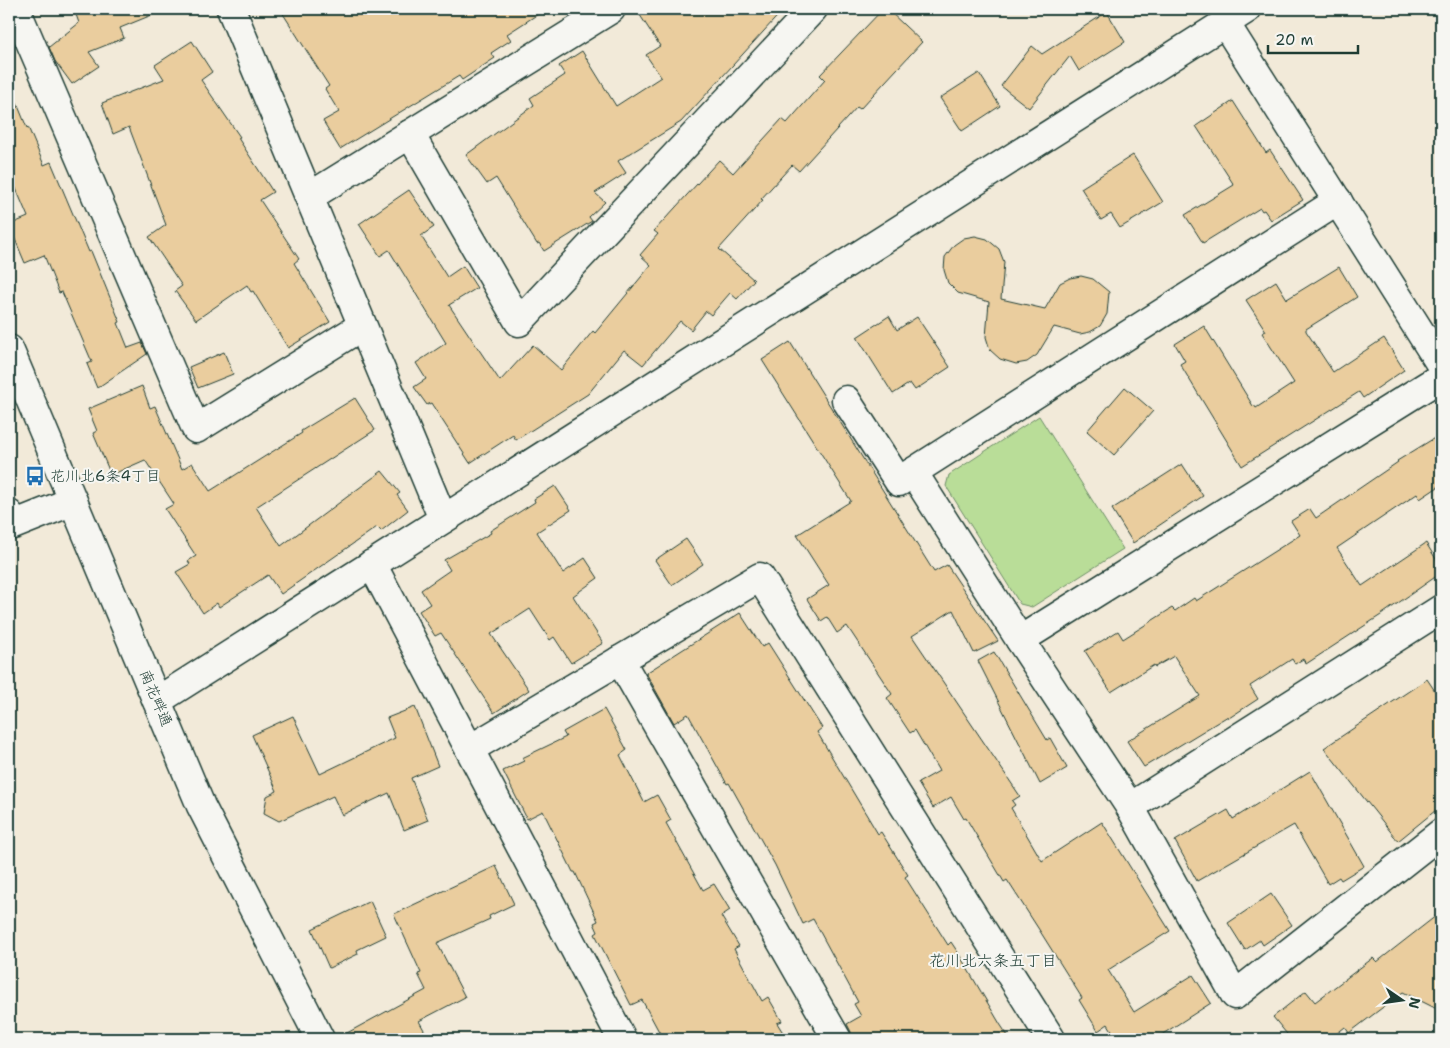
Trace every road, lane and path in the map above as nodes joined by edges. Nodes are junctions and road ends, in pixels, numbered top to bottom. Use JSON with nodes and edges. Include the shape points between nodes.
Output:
{"nodes":[{"id":1,"x":16,"y":9,"type":"edge"},
{"id":2,"x":231,"y":9,"type":"edge"},
{"id":3,"x":611,"y":9,"type":"edge"},
{"id":4,"x":813,"y":9,"type":"edge"},
{"id":5,"x":1236,"y":16,"type":"edge"},
{"id":6,"x":410,"y":134,"type":"junction"},
{"id":7,"x":309,"y":197,"type":"junction"},
{"id":8,"x":1338,"y":202,"type":"junction"},
{"id":9,"x":362,"y":326,"type":"junction"},
{"id":10,"x":9,"y":349,"type":"edge"},
{"id":11,"x":1441,"y":365,"type":"edge"},
{"id":12,"x":1441,"y":377,"type":"edge"},
{"id":13,"x":846,"y":400,"type":"dead end"},
{"id":14,"x":913,"y":472,"type":"junction"},
{"id":15,"x":73,"y":501,"type":"junction"},
{"id":16,"x":9,"y":514,"type":"edge"},
{"id":17,"x":443,"y":520,"type":"junction"},
{"id":18,"x":372,"y":564,"type":"junction"},
{"id":19,"x":1441,"y":609,"type":"edge"},
{"id":20,"x":1020,"y":640,"type":"junction"},
{"id":21,"x":620,"y":660,"type":"junction"},
{"id":22,"x":157,"y":701,"type":"junction"},
{"id":23,"x":470,"y":749,"type":"junction"},
{"id":24,"x":1130,"y":807,"type":"junction"},
{"id":25,"x":1441,"y":833,"type":"edge"},
{"id":26,"x":320,"y":1039,"type":"edge"},
{"id":27,"x":622,"y":1039,"type":"edge"},
{"id":28,"x":837,"y":1039,"type":"edge"},
{"id":29,"x":1051,"y":1039,"type":"edge"}],
"edges":[{"from":1,"to":9,"type":"street","via":[[196,429]]},
{"from":2,"to":7,"type":"street"},
{"from":3,"to":6,"type":"street"},
{"from":4,"to":6,"type":"street","via":[[519,322]]},
{"from":5,"to":8,"type":"street"},
{"from":5,"to":17,"type":"street"},
{"from":6,"to":7,"type":"street"},
{"from":7,"to":9,"type":"street"},
{"from":8,"to":11,"type":"street"},
{"from":8,"to":14,"type":"street"},
{"from":9,"to":17,"type":"street"},
{"from":10,"to":15,"type":"street","name":"南花畔通"},
{"from":12,"to":20,"type":"street"},
{"from":13,"to":14,"type":"street","via":[[899,482]]},
{"from":14,"to":20,"type":"street"},
{"from":15,"to":16,"type":"street","via":[[14,525]]},
{"from":15,"to":22,"type":"street","name":"南花畔通"},
{"from":17,"to":18,"type":"street"},
{"from":18,"to":22,"type":"street"},
{"from":18,"to":23,"type":"street"},
{"from":19,"to":24,"type":"street"},
{"from":20,"to":24,"type":"street"},
{"from":21,"to":23,"type":"street"},
{"from":21,"to":28,"type":"street"},
{"from":21,"to":29,"type":"street","via":[[760,577]]},
{"from":22,"to":26,"type":"street","name":"南花畔通","via":[[201,806]]},
{"from":23,"to":27,"type":"street"},
{"from":24,"to":25,"type":"street","via":[[1235,995]]}]}
